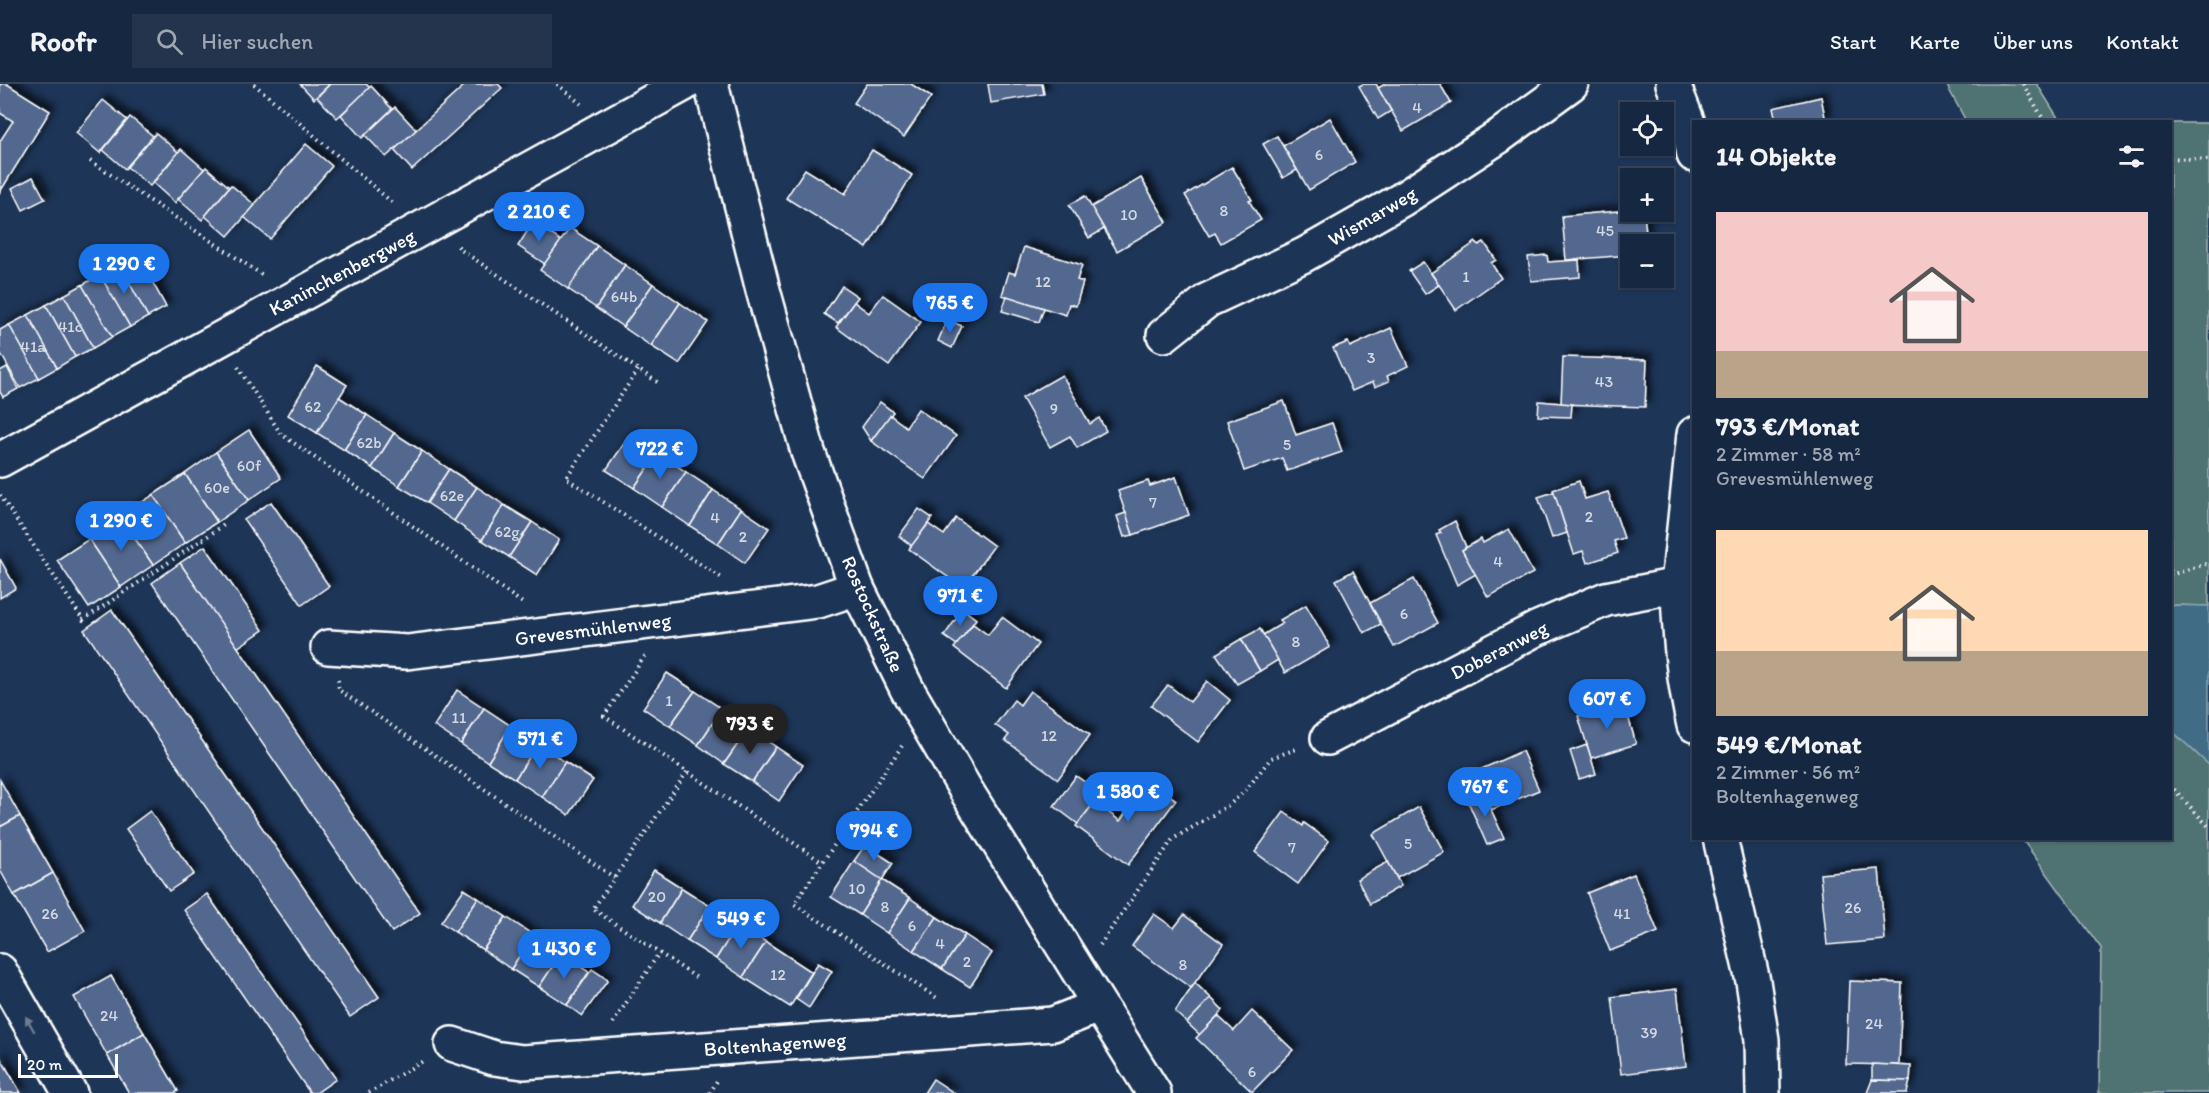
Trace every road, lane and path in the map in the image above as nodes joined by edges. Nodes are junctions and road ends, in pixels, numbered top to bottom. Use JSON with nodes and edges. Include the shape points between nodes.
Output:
{"nodes":[{"id":1,"x":254,"y":84,"type":"edge"},
{"id":2,"x":684,"y":84,"type":"edge"},
{"id":3,"x":711,"y":84,"type":"edge"},
{"id":4,"x":1571,"y":84,"type":"edge"},
{"id":5,"x":1673,"y":84,"type":"edge"},
{"id":6,"x":2023,"y":84,"type":"edge"},
{"id":7,"x":2044,"y":120,"type":"edge"},
{"id":8,"x":1692,"y":144,"type":"edge"},
{"id":9,"x":2172,"y":158,"type":"edge"},
{"id":10,"x":2209,"y":160,"type":"edge"},
{"id":11,"x":90,"y":161,"type":"dead end"},
{"id":12,"x":428,"y":225,"type":"junction"},
{"id":13,"x":284,"y":303,"type":"junction"},
{"id":14,"x":1164,"y":335,"type":"dead end"},
{"id":15,"x":219,"y":338,"type":"junction"},
{"id":16,"x":638,"y":370,"type":"junction"},
{"id":17,"x":660,"y":384,"type":"dead end"},
{"id":18,"x":1692,"y":453,"type":"edge"},
{"id":19,"x":0,"y":460,"type":"edge"},
{"id":20,"x":0,"y":495,"type":"edge"},
{"id":21,"x":224,"y":525,"type":"dead end"},
{"id":22,"x":2209,"y":563,"type":"edge"},
{"id":23,"x":2172,"y":574,"type":"edge"},
{"id":24,"x":730,"y":583,"type":"dead end"},
{"id":25,"x":1678,"y":585,"type":"junction"},
{"id":26,"x":857,"y":588,"type":"junction"},
{"id":27,"x":531,"y":608,"type":"dead end"},
{"id":28,"x":650,"y":622,"type":"junction"},
{"id":29,"x":333,"y":648,"type":"joint"},
{"id":30,"x":923,"y":716,"type":"junction"},
{"id":31,"x":1692,"y":717,"type":"edge"},
{"id":32,"x":1328,"y":738,"type":"joint"},
{"id":33,"x":687,"y":772,"type":"junction"},
{"id":34,"x":2172,"y":787,"type":"edge"},
{"id":35,"x":2209,"y":827,"type":"edge"},
{"id":36,"x":1720,"y":840,"type":"edge"},
{"id":37,"x":822,"y":862,"type":"junction"},
{"id":38,"x":615,"y":878,"type":"junction"},
{"id":39,"x":659,"y":953,"type":"junction"},
{"id":40,"x":0,"y":971,"type":"edge"},
{"id":41,"x":1079,"y":975,"type":"junction"},
{"id":42,"x":696,"y":978,"type":"dead end"},
{"id":43,"x":1098,"y":1006,"type":"junction"},
{"id":44,"x":957,"y":1031,"type":"junction"},
{"id":45,"x":452,"y":1044,"type":"joint"},
{"id":46,"x":593,"y":1057,"type":"junction"},
{"id":47,"x":378,"y":1088,"type":"junction"},
{"id":48,"x":70,"y":1093,"type":"edge"},
{"id":49,"x":369,"y":1093,"type":"edge"},
{"id":50,"x":381,"y":1093,"type":"edge"},
{"id":51,"x":1154,"y":1093,"type":"edge"},
{"id":52,"x":1763,"y":1093,"type":"edge"}],
"edges":[{"from":1,"to":12,"type":"path","via":[[406,214]]},
{"from":2,"to":12,"type":"street","name":"Kaninchenbergweg"},
{"from":3,"to":26,"type":"street","name":"Rostockstraße","via":[[808,452]]},
{"from":4,"to":14,"type":"street","name":"Wismarweg","via":[[1401,200],[1304,255],[1208,300]]},
{"from":5,"to":8,"type":"street"},
{"from":6,"to":7,"type":"path"},
{"from":9,"to":10,"type":"path"},
{"from":11,"to":13,"type":"path","via":[[272,282]]},
{"from":12,"to":13,"type":"street","name":"Kaninchenbergweg"},
{"from":12,"to":16,"type":"path"},
{"from":13,"to":15,"type":"street","name":"Kaninchenbergweg"},
{"from":15,"to":19,"type":"street","name":"Kaninchenbergweg"},
{"from":15,"to":27,"type":"path","via":[[281,434]]},
{"from":16,"to":17,"type":"path"},
{"from":16,"to":24,"type":"path","via":[[566,478]]},
{"from":18,"to":25,"type":"street"},
{"from":20,"to":21,"type":"path","via":[[83,620]]},
{"from":22,"to":23,"type":"path"},
{"from":25,"to":31,"type":"street"},
{"from":25,"to":32,"type":"street","name":"Doberanweg","via":[[1606,599],[1536,629]]},
{"from":26,"to":28,"type":"street","name":"Grevesmühlenweg","via":[[818,601]]},
{"from":26,"to":30,"type":"street","name":"Rostockstraße"},
{"from":28,"to":29,"type":"street","name":"Grevesmühlenweg","via":[[407,652]]},
{"from":28,"to":33,"type":"path","via":[[653,644],[604,716]]},
{"from":29,"to":38,"type":"path","via":[[339,690]]},
{"from":30,"to":37,"type":"path"},
{"from":30,"to":41,"type":"street","name":"Rostockstraße"},
{"from":32,"to":41,"type":"path","via":[[1271,758],[1229,805],[1173,839]]},
{"from":33,"to":37,"type":"path"},
{"from":33,"to":38,"type":"path"},
{"from":34,"to":35,"type":"path"},
{"from":36,"to":52,"type":"street","via":[[1753,981],[1762,1040]]},
{"from":37,"to":44,"type":"path","via":[[794,904],[959,1012]]},
{"from":38,"to":39,"type":"path","via":[[593,909]]},
{"from":39,"to":42,"type":"path"},
{"from":39,"to":46,"type":"path"},
{"from":48,"to":40,"type":"street","one_way":true},
{"from":41,"to":43,"type":"street","name":"Rostockstraße"},
{"from":43,"to":44,"type":"street","name":"Boltenhagenweg","via":[[1053,1024]]},
{"from":43,"to":51,"type":"street","name":"Rostockstraße"},
{"from":44,"to":46,"type":"street","name":"Boltenhagenweg"},
{"from":45,"to":46,"type":"street","name":"Boltenhagenweg","via":[[494,1058],[523,1062]]},
{"from":45,"to":47,"type":"path"},
{"from":47,"to":49,"type":"path"},
{"from":47,"to":50,"type":"path"}]}
